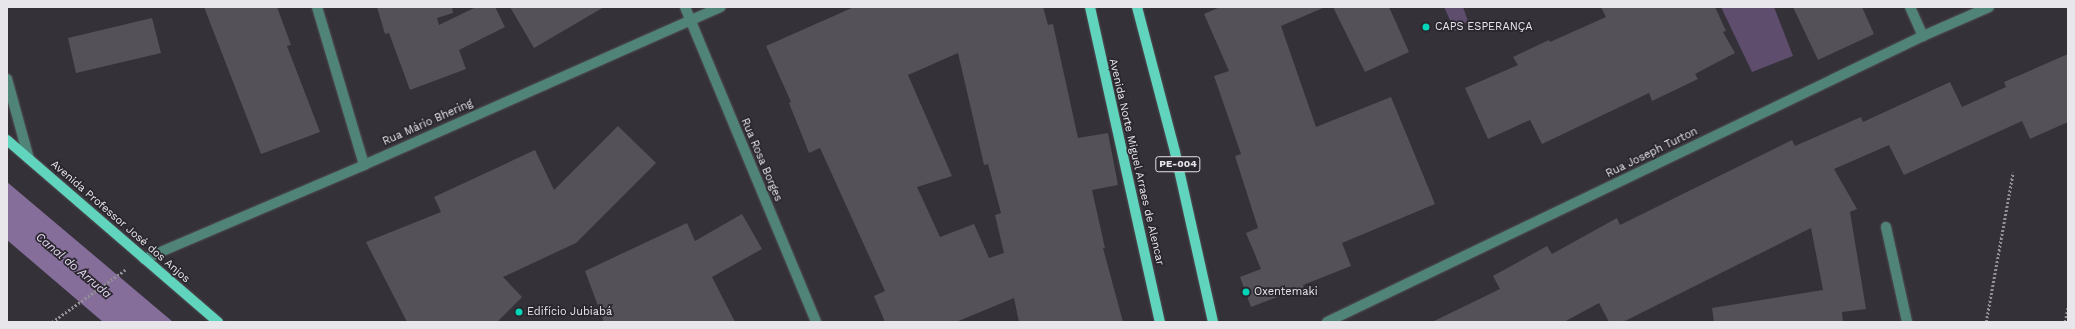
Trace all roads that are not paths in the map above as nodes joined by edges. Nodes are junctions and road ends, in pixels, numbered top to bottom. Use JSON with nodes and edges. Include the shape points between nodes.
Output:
{"nodes":[{"id":1,"x":317,"y":7,"type":"edge"},
{"id":2,"x":685,"y":7,"type":"edge"},
{"id":3,"x":721,"y":7,"type":"edge"},
{"id":4,"x":1090,"y":7,"type":"edge"},
{"id":5,"x":1138,"y":7,"type":"edge"},
{"id":6,"x":1910,"y":7,"type":"edge"},
{"id":7,"x":1989,"y":7,"type":"edge"},
{"id":8,"x":689,"y":21,"type":"junction"},
{"id":9,"x":1923,"y":36,"type":"junction"},
{"id":10,"x":7,"y":79,"type":"edge"},
{"id":11,"x":7,"y":140,"type":"edge"},
{"id":12,"x":28,"y":158,"type":"junction"},
{"id":13,"x":364,"y":165,"type":"junction"},
{"id":14,"x":1886,"y":227,"type":"dead end"},
{"id":15,"x":144,"y":259,"type":"junction"},
{"id":16,"x":218,"y":322,"type":"edge"},
{"id":17,"x":816,"y":322,"type":"edge"},
{"id":18,"x":1160,"y":322,"type":"edge"},
{"id":19,"x":1213,"y":322,"type":"edge"},
{"id":20,"x":1327,"y":322,"type":"edge"},
{"id":21,"x":1907,"y":322,"type":"edge"}],
"edges":[{"from":1,"to":13,"type":"street"},
{"from":2,"to":8,"type":"street","name":"Rua Rosa Borges"},
{"from":3,"to":8,"type":"street","name":"Rua Mário Bhering"},
{"from":4,"to":18,"type":"main road","name":"Avenida Norte Miguel Arraes de Alencar"},
{"from":5,"to":19,"type":"main road","number":"PE-004","via":[[1175,152]]},
{"from":6,"to":9,"type":"street"},
{"from":7,"to":9,"type":"street","name":"Rua Joseph Turton"},
{"from":8,"to":13,"type":"street","name":"Rua Mário Bhering"},
{"from":8,"to":17,"type":"street","name":"Rua Rosa Borges"},
{"from":9,"to":20,"type":"street","name":"Rua Joseph Turton"},
{"from":10,"to":12,"type":"street"},
{"from":11,"to":12,"type":"main road","name":"Avenida Professor José dos Anjos"},
{"from":12,"to":15,"type":"main road","name":"Avenida Professor José dos Anjos"},
{"from":13,"to":15,"type":"street","name":"Rua Mário Bhering"},
{"from":14,"to":21,"type":"street"},
{"from":15,"to":16,"type":"main road","name":"Avenida Professor José dos Anjos"}]}
